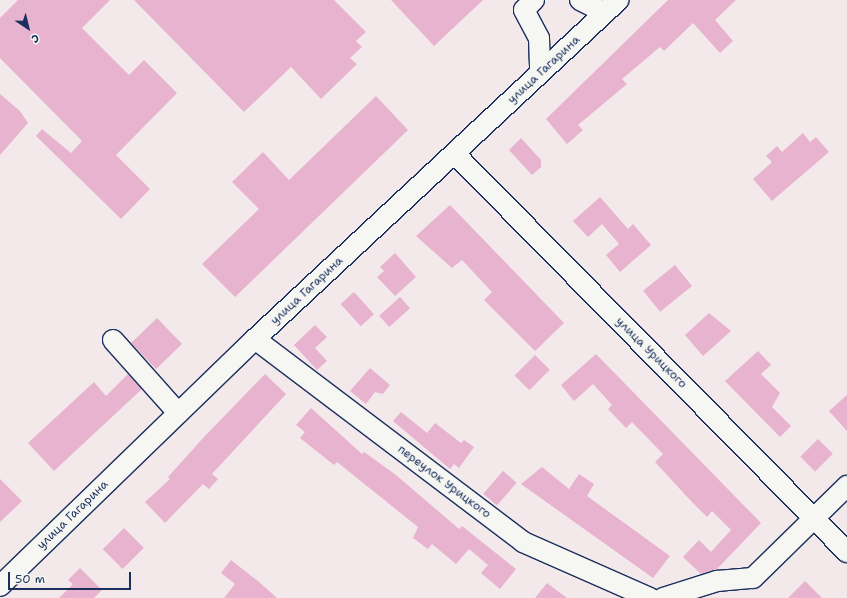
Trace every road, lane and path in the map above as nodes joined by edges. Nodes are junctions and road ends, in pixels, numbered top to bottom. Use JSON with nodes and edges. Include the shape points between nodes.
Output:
{"nodes":[{"id":1,"x":534,"y":0,"type":"edge"},
{"id":2,"x":580,"y":0,"type":"edge"},
{"id":3,"x":612,"y":7,"type":"edge"},
{"id":4,"x":540,"y":72,"type":"junction"},
{"id":5,"x":455,"y":154,"type":"junction"},
{"id":6,"x":255,"y":339,"type":"junction"},
{"id":7,"x":113,"y":340,"type":"dead end"},
{"id":8,"x":178,"y":413,"type":"junction"},
{"id":9,"x":847,"y":486,"type":"edge"},
{"id":10,"x":813,"y":517,"type":"junction"},
{"id":11,"x":847,"y":552,"type":"edge"},
{"id":12,"x":0,"y":586,"type":"edge"},
{"id":13,"x":650,"y":598,"type":"edge"},
{"id":14,"x":662,"y":598,"type":"edge"}],
"edges":[{"from":1,"to":4,"type":"street","via":[[524,10],[539,38]]},
{"from":2,"to":3,"type":"street"},
{"from":3,"to":4,"type":"street","name":"улица Гагарина"},
{"from":4,"to":5,"type":"street","name":"улица Гагарина"},
{"from":5,"to":6,"type":"street","name":"улица Гагарина"},
{"from":5,"to":10,"type":"street","name":"улица Урицкого"},
{"from":6,"to":8,"type":"street","name":"улица Гагарина"},
{"from":6,"to":13,"type":"street","name":"переулок Урицкого","via":[[523,542]]},
{"from":7,"to":8,"type":"street"},
{"from":8,"to":12,"type":"street","name":"улица Гагарина"},
{"from":9,"to":10,"type":"street"},
{"from":10,"to":11,"type":"street","name":"улица Урицкого"},
{"from":10,"to":14,"type":"street","via":[[753,578],[716,581]]}]}
